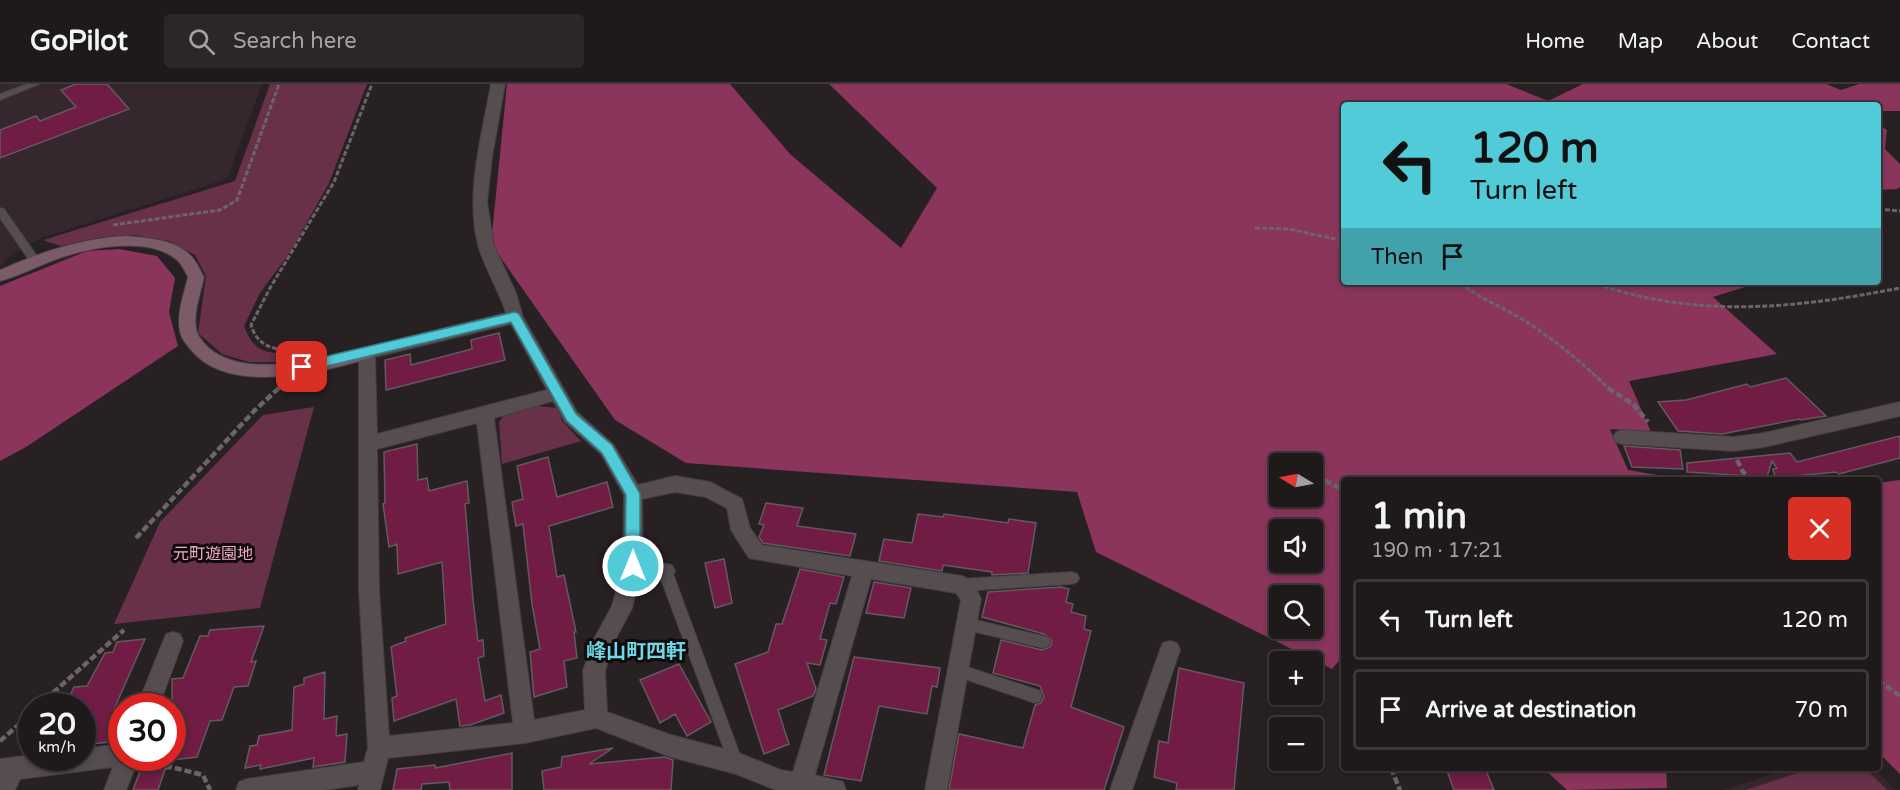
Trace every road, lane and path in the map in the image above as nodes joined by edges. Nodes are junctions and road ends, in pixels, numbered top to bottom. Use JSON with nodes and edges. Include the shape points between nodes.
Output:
{"nodes":[{"id":1,"x":35,"y":84,"type":"edge"},
{"id":2,"x":279,"y":84,"type":"edge"},
{"id":3,"x":372,"y":84,"type":"edge"},
{"id":4,"x":498,"y":84,"type":"edge"},
{"id":5,"x":0,"y":97,"type":"edge"},
{"id":6,"x":1881,"y":209,"type":"edge"},
{"id":7,"x":0,"y":211,"type":"edge"},
{"id":8,"x":1900,"y":211,"type":"edge"},
{"id":9,"x":105,"y":227,"type":"dead end"},
{"id":10,"x":1255,"y":228,"type":"dead end"},
{"id":11,"x":1341,"y":240,"type":"edge"},
{"id":12,"x":35,"y":261,"type":"junction"},
{"id":13,"x":0,"y":276,"type":"edge"},
{"id":14,"x":1463,"y":285,"type":"edge"},
{"id":15,"x":1598,"y":285,"type":"edge"},
{"id":16,"x":1900,"y":288,"type":"edge"},
{"id":17,"x":515,"y":317,"type":"junction"},
{"id":18,"x":367,"y":353,"type":"junction"},
{"id":19,"x":300,"y":359,"type":"junction"},
{"id":20,"x":559,"y":393,"type":"junction"},
{"id":21,"x":1900,"y":409,"type":"edge"},
{"id":22,"x":485,"y":414,"type":"junction"},
{"id":23,"x":1622,"y":437,"type":"dead end"},
{"id":24,"x":1661,"y":439,"type":"junction"},
{"id":25,"x":367,"y":444,"type":"junction"},
{"id":26,"x":1734,"y":444,"type":"junction"},
{"id":27,"x":1748,"y":477,"type":"edge"},
{"id":28,"x":1325,"y":480,"type":"dead end"},
{"id":29,"x":1341,"y":489,"type":"edge"},
{"id":30,"x":633,"y":494,"type":"junction"},
{"id":31,"x":136,"y":538,"type":"dead end"},
{"id":32,"x":633,"y":566,"type":"junction"},
{"id":33,"x":665,"y":571,"type":"joint"},
{"id":34,"x":863,"y":571,"type":"junction"},
{"id":35,"x":1072,"y":578,"type":"dead end"},
{"id":36,"x":962,"y":585,"type":"junction"},
{"id":37,"x":967,"y":624,"type":"junction"},
{"id":38,"x":124,"y":630,"type":"dead end"},
{"id":39,"x":173,"y":641,"type":"dead end"},
{"id":40,"x":1043,"y":642,"type":"dead end"},
{"id":41,"x":1170,"y":650,"type":"dead end"},
{"id":42,"x":958,"y":670,"type":"junction"},
{"id":43,"x":1881,"y":683,"type":"edge"},
{"id":44,"x":53,"y":693,"type":"edge"},
{"id":45,"x":153,"y":693,"type":"edge"},
{"id":46,"x":1035,"y":696,"type":"dead end"},
{"id":47,"x":1900,"y":696,"type":"edge"},
{"id":48,"x":596,"y":718,"type":"junction"},
{"id":49,"x":18,"y":725,"type":"edge"},
{"id":50,"x":525,"y":732,"type":"junction"},
{"id":51,"x":0,"y":741,"type":"edge"},
{"id":52,"x":379,"y":748,"type":"junction"},
{"id":53,"x":736,"y":763,"type":"junction"},
{"id":54,"x":108,"y":768,"type":"edge"},
{"id":55,"x":6,"y":770,"type":"edge"},
{"id":56,"x":186,"y":771,"type":"edge"},
{"id":57,"x":1392,"y":771,"type":"edge"},
{"id":58,"x":370,"y":781,"type":"edge"},
{"id":59,"x":786,"y":785,"type":"edge"},
{"id":60,"x":3,"y":790,"type":"edge"},
{"id":61,"x":210,"y":790,"type":"edge"},
{"id":62,"x":247,"y":790,"type":"edge"},
{"id":63,"x":835,"y":790,"type":"edge"},
{"id":64,"x":936,"y":790,"type":"edge"},
{"id":65,"x":1121,"y":790,"type":"edge"},
{"id":66,"x":1400,"y":790,"type":"edge"}],
"edges":[{"from":1,"to":5,"type":"lane"},
{"from":2,"to":9,"type":"path","via":[[237,200],[220,210]]},
{"from":3,"to":19,"type":"path","via":[[334,182],[296,250],[265,293],[251,325],[255,338]]},
{"from":4,"to":17,"type":"street","via":[[480,202],[486,246]]},
{"from":6,"to":8,"type":"path"},
{"from":7,"to":12,"type":"lane"},
{"from":10,"to":11,"type":"path","via":[[1287,228]]},
{"from":12,"to":13,"type":"street"},
{"from":12,"to":19,"type":"street","via":[[95,243],[129,241],[162,246],[185,258],[196,278],[188,313],[190,336],[212,360],[243,370],[285,371]]},
{"from":14,"to":24,"type":"path","via":[[1527,322],[1580,362],[1610,390],[1633,404]]},
{"from":15,"to":16,"type":"path","via":[[1665,300],[1740,308],[1818,303]]},
{"from":17,"to":18,"type":"street"},
{"from":17,"to":20,"type":"street"},
{"from":18,"to":19,"type":"street"},
{"from":18,"to":25,"type":"street"},
{"from":19,"to":31,"type":"path"},
{"from":20,"to":22,"type":"street"},
{"from":20,"to":30,"type":"street","via":[[571,417],[607,449]]},
{"from":21,"to":26,"type":"street"},
{"from":22,"to":25,"type":"street"},
{"from":22,"to":50,"type":"street"},
{"from":23,"to":24,"type":"street"},
{"from":24,"to":26,"type":"street"},
{"from":25,"to":52,"type":"street","via":[[369,591]]},
{"from":26,"to":27,"type":"path","via":[[1738,465]]},
{"from":28,"to":29,"type":"path"},
{"from":30,"to":32,"type":"street"},
{"from":30,"to":34,"type":"street","via":[[675,484],[710,490],[735,504],[741,530],[756,552]]},
{"from":32,"to":33,"type":"street"},
{"from":32,"to":48,"type":"street","via":[[622,608],[604,639],[594,671]]},
{"from":33,"to":53,"type":"lane"},
{"from":34,"to":36,"type":"street"},
{"from":34,"to":59,"type":"street"},
{"from":35,"to":36,"type":"lane"},
{"from":36,"to":37,"type":"street","via":[[971,599]]},
{"from":37,"to":40,"type":"lane"},
{"from":37,"to":42,"type":"street"},
{"from":38,"to":44,"type":"path"},
{"from":39,"to":45,"type":"street"},
{"from":41,"to":65,"type":"street"},
{"from":42,"to":46,"type":"lane"},
{"from":42,"to":64,"type":"street"},
{"from":43,"to":47,"type":"path"},
{"from":48,"to":50,"type":"street"},
{"from":48,"to":53,"type":"street","via":[[671,746]]},
{"from":49,"to":51,"type":"path"},
{"from":50,"to":52,"type":"street"},
{"from":52,"to":58,"type":"street"},
{"from":53,"to":59,"type":"street"},
{"from":54,"to":55,"type":"street"},
{"from":55,"to":60,"type":"street"},
{"from":56,"to":61,"type":"path","via":[[203,775]]},
{"from":57,"to":66,"type":"path"},
{"from":58,"to":62,"type":"street"},
{"from":59,"to":63,"type":"street"}]}
